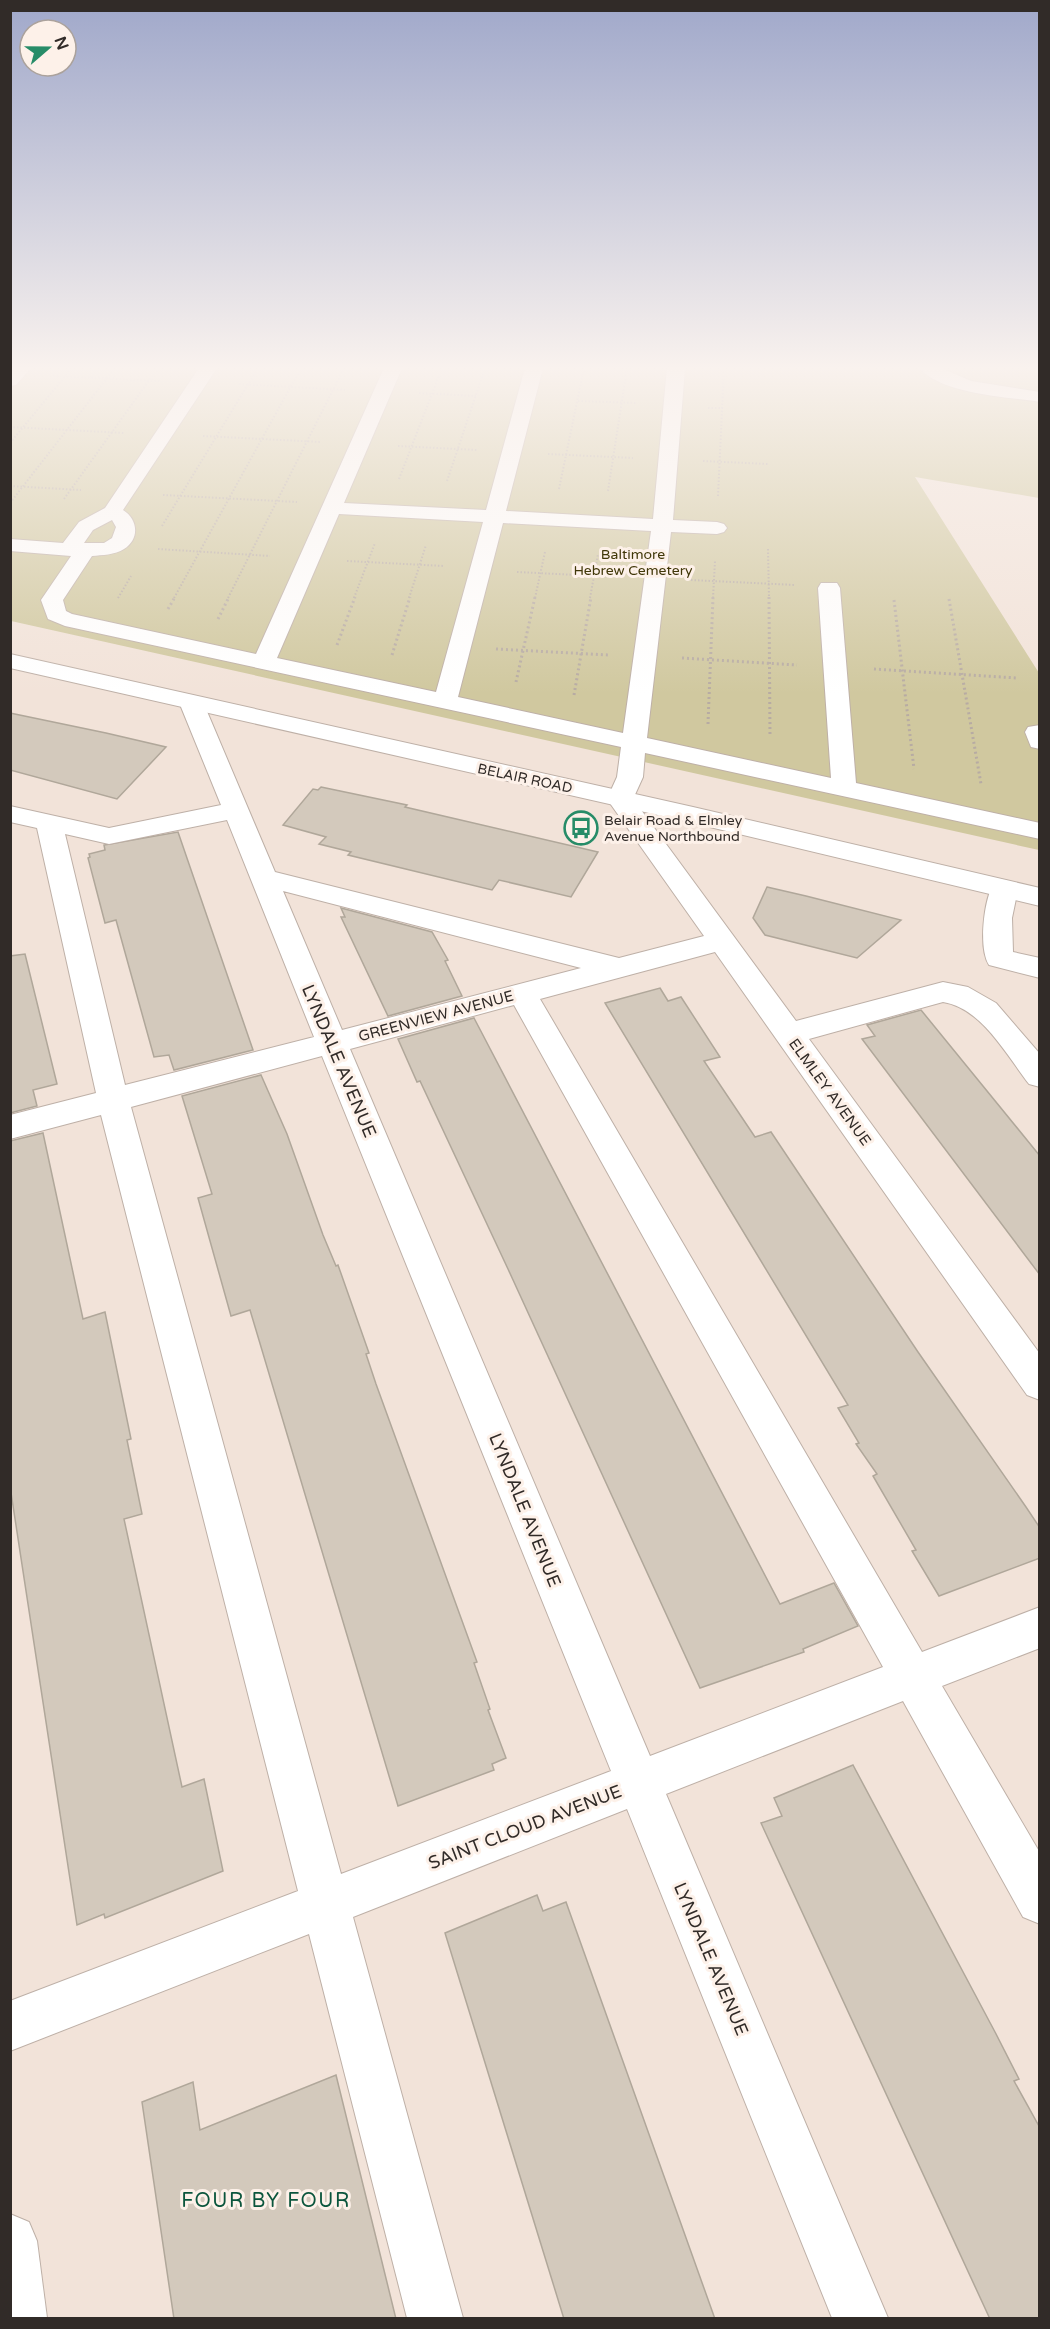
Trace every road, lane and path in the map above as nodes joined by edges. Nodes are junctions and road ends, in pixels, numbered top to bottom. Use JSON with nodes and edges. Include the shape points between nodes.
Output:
{"nodes":[{"id":1,"x":31,"y":477,"type":"edge"},
{"id":2,"x":80,"y":477,"type":"edge"},
{"id":3,"x":135,"y":477,"type":"edge"},
{"id":4,"x":192,"y":477,"type":"edge"},
{"id":5,"x":240,"y":477,"type":"edge"},
{"id":6,"x":288,"y":477,"type":"edge"},
{"id":7,"x":345,"y":477,"type":"edge"},
{"id":8,"x":505,"y":477,"type":"edge"},
{"id":9,"x":667,"y":477,"type":"edge"},
{"id":10,"x":719,"y":477,"type":"edge"},
{"id":11,"x":10,"y":486,"type":"edge"},
{"id":12,"x":23,"y":487,"type":"junction"},
{"id":13,"x":71,"y":489,"type":"junction"},
{"id":14,"x":125,"y":492,"type":"junction"},
{"id":15,"x":180,"y":496,"type":"junction"},
{"id":16,"x":228,"y":498,"type":"junction"},
{"id":17,"x":276,"y":501,"type":"junction"},
{"id":18,"x":10,"y":503,"type":"edge"},
{"id":19,"x":332,"y":506,"type":"junction"},
{"id":20,"x":111,"y":512,"type":"junction"},
{"id":21,"x":494,"y":516,"type":"junction"},
{"id":22,"x":662,"y":525,"type":"junction"},
{"id":23,"x":717,"y":528,"type":"junction"},
{"id":24,"x":159,"y":531,"type":"dead end"},
{"id":25,"x":20,"y":545,"type":"edge"},
{"id":26,"x":78,"y":548,"type":"junction"},
{"id":27,"x":768,"y":549,"type":"dead end"},
{"id":28,"x":136,"y":568,"type":"dead end"},
{"id":29,"x":829,"y":588,"type":"dead end"},
{"id":30,"x":949,"y":598,"type":"dead end"},
{"id":31,"x":894,"y":600,"type":"dead end"},
{"id":32,"x":100,"y":627,"type":"junction"},
{"id":33,"x":152,"y":638,"type":"junction"},
{"id":34,"x":460,"y":647,"type":"junction"},
{"id":35,"x":203,"y":649,"type":"junction"},
{"id":36,"x":645,"y":656,"type":"junction"},
{"id":37,"x":711,"y":660,"type":"junction"},
{"id":38,"x":10,"y":661,"type":"edge"},
{"id":39,"x":264,"y":661,"type":"junction"},
{"id":40,"x":769,"y":663,"type":"junction"},
{"id":41,"x":835,"y":667,"type":"junction"},
{"id":42,"x":902,"y":671,"type":"junction"},
{"id":43,"x":962,"y":675,"type":"junction"},
{"id":44,"x":1017,"y":678,"type":"dead end"},
{"id":45,"x":445,"y":701,"type":"junction"},
{"id":46,"x":191,"y":702,"type":"junction"},
{"id":47,"x":634,"y":743,"type":"junction"},
{"id":48,"x":707,"y":759,"type":"junction"},
{"id":49,"x":770,"y":773,"type":"junction"},
{"id":50,"x":844,"y":789,"type":"junction"},
{"id":51,"x":620,"y":799,"type":"junction"},
{"id":52,"x":918,"y":805,"type":"junction"},
{"id":53,"x":235,"y":810,"type":"junction"},
{"id":54,"x":10,"y":814,"type":"edge"},
{"id":55,"x":987,"y":820,"type":"junction"},
{"id":56,"x":49,"y":824,"type":"junction"},
{"id":57,"x":1040,"y":831,"type":"edge"},
{"id":58,"x":262,"y":877,"type":"junction"},
{"id":59,"x":1004,"y":889,"type":"junction"},
{"id":60,"x":1040,"y":897,"type":"edge"},
{"id":61,"x":722,"y":941,"type":"junction"},
{"id":62,"x":618,"y":968,"type":"junction"},
{"id":63,"x":1040,"y":968,"type":"edge"},
{"id":64,"x":522,"y":993,"type":"junction"},
{"id":65,"x":788,"y":1034,"type":"junction"},
{"id":66,"x":332,"y":1043,"type":"junction"},
{"id":67,"x":1040,"y":1076,"type":"edge"},
{"id":68,"x":113,"y":1100,"type":"junction"},
{"id":69,"x":10,"y":1127,"type":"edge"},
{"id":70,"x":1040,"y":1384,"type":"edge"},
{"id":71,"x":1040,"y":1627,"type":"edge"},
{"id":72,"x":912,"y":1676,"type":"junction"},
{"id":73,"x":638,"y":1783,"type":"junction"},
{"id":74,"x":1040,"y":1900,"type":"edge"},
{"id":75,"x":326,"y":1904,"type":"junction"},
{"id":76,"x":10,"y":2026,"type":"edge"},
{"id":77,"x":10,"y":2241,"type":"edge"},
{"id":78,"x":19,"y":2319,"type":"edge"},
{"id":79,"x":435,"y":2319,"type":"edge"},
{"id":80,"x":860,"y":2319,"type":"edge"}],
"edges":[{"from":1,"to":12,"type":"path"},
{"from":2,"to":13,"type":"path"},
{"from":3,"to":14,"type":"street"},
{"from":4,"to":15,"type":"path"},
{"from":5,"to":16,"type":"path"},
{"from":6,"to":17,"type":"path"},
{"from":7,"to":19,"type":"street"},
{"from":8,"to":21,"type":"street"},
{"from":9,"to":22,"type":"street"},
{"from":10,"to":23,"type":"path"},
{"from":11,"to":12,"type":"path"},
{"from":12,"to":13,"type":"path"},
{"from":12,"to":18,"type":"path"},
{"from":13,"to":14,"type":"path"},
{"from":13,"to":25,"type":"path"},
{"from":14,"to":15,"type":"path"},
{"from":14,"to":20,"type":"street"},
{"from":15,"to":16,"type":"path"},
{"from":15,"to":24,"type":"path"},
{"from":16,"to":17,"type":"path"},
{"from":16,"to":33,"type":"path"},
{"from":17,"to":19,"type":"path"},
{"from":17,"to":35,"type":"path"},
{"from":19,"to":21,"type":"street"},
{"from":19,"to":39,"type":"street"},
{"from":20,"to":26,"type":"street","via":[[86,526]]},
{"from":20,"to":26,"type":"street","via":[[122,518],[126,527],[122,541],[105,549]]},
{"from":21,"to":22,"type":"street"},
{"from":21,"to":34,"type":"street"},
{"from":22,"to":23,"type":"street"},
{"from":22,"to":36,"type":"street"},
{"from":23,"to":37,"type":"path"},
{"from":25,"to":26,"type":"street"},
{"from":26,"to":32,"type":"street","via":[[52,600],[52,608],[65,619]]},
{"from":27,"to":40,"type":"path"},
{"from":28,"to":32,"type":"path"},
{"from":29,"to":41,"type":"street"},
{"from":30,"to":43,"type":"path"},
{"from":31,"to":42,"type":"path"},
{"from":32,"to":33,"type":"street"},
{"from":33,"to":35,"type":"street"},
{"from":34,"to":36,"type":"path"},
{"from":34,"to":45,"type":"street"},
{"from":35,"to":39,"type":"street"},
{"from":36,"to":37,"type":"path"},
{"from":36,"to":47,"type":"street"},
{"from":37,"to":40,"type":"path"},
{"from":37,"to":48,"type":"path"},
{"from":38,"to":46,"type":"street","name":"BELAIR ROAD"},
{"from":39,"to":45,"type":"street"},
{"from":40,"to":41,"type":"path"},
{"from":40,"to":49,"type":"path"},
{"from":41,"to":42,"type":"path"},
{"from":41,"to":50,"type":"street"},
{"from":42,"to":43,"type":"path"},
{"from":42,"to":52,"type":"path"},
{"from":43,"to":44,"type":"path"},
{"from":43,"to":55,"type":"path"},
{"from":45,"to":47,"type":"street"},
{"from":46,"to":51,"type":"street","name":"BELAIR ROAD"},
{"from":46,"to":53,"type":"street","name":"LYNDALE AVENUE"},
{"from":47,"to":48,"type":"street"},
{"from":47,"to":51,"type":"street","via":[[630,777]]},
{"from":48,"to":49,"type":"street"},
{"from":49,"to":50,"type":"street"},
{"from":50,"to":52,"type":"street"},
{"from":51,"to":59,"type":"street","name":"BELAIR ROAD"},
{"from":51,"to":61,"type":"street","name":"ELMLEY AVENUE"},
{"from":52,"to":55,"type":"street"},
{"from":53,"to":56,"type":"street","via":[[109,836]]},
{"from":53,"to":58,"type":"street","name":"LYNDALE AVENUE"},
{"from":54,"to":56,"type":"street"},
{"from":55,"to":57,"type":"street"},
{"from":56,"to":68,"type":"street"},
{"from":58,"to":62,"type":"street"},
{"from":58,"to":66,"type":"street","name":"LYNDALE AVENUE"},
{"from":59,"to":60,"type":"street","name":"BELAIR ROAD"},
{"from":59,"to":63,"type":"street","via":[[998,918],[999,958]]},
{"from":61,"to":62,"type":"street","name":"GREENVIEW AVENUE"},
{"from":61,"to":65,"type":"street","name":"ELMLEY AVENUE"},
{"from":62,"to":64,"type":"street","name":"GREENVIEW AVENUE"},
{"from":64,"to":66,"type":"street","name":"GREENVIEW AVENUE"},
{"from":64,"to":72,"type":"street"},
{"from":65,"to":67,"type":"street","via":[[943,992],[956,992],[977,1002]]},
{"from":65,"to":70,"type":"street","name":"ELMLEY AVENUE"},
{"from":66,"to":68,"type":"street","name":"GREENVIEW AVENUE"},
{"from":66,"to":73,"type":"street","name":"LYNDALE AVENUE"},
{"from":68,"to":69,"type":"street","name":"GREENVIEW AVENUE"},
{"from":68,"to":75,"type":"street"},
{"from":71,"to":72,"type":"street","name":"SAINT CLOUD AVENUE"},
{"from":72,"to":73,"type":"street","name":"SAINT CLOUD AVENUE"},
{"from":72,"to":74,"type":"street"},
{"from":73,"to":75,"type":"street","name":"SAINT CLOUD AVENUE"},
{"from":73,"to":80,"type":"street","name":"LYNDALE AVENUE"},
{"from":75,"to":76,"type":"street","name":"SAINT CLOUD AVENUE"},
{"from":75,"to":79,"type":"street"},
{"from":77,"to":78,"type":"street"}]}
